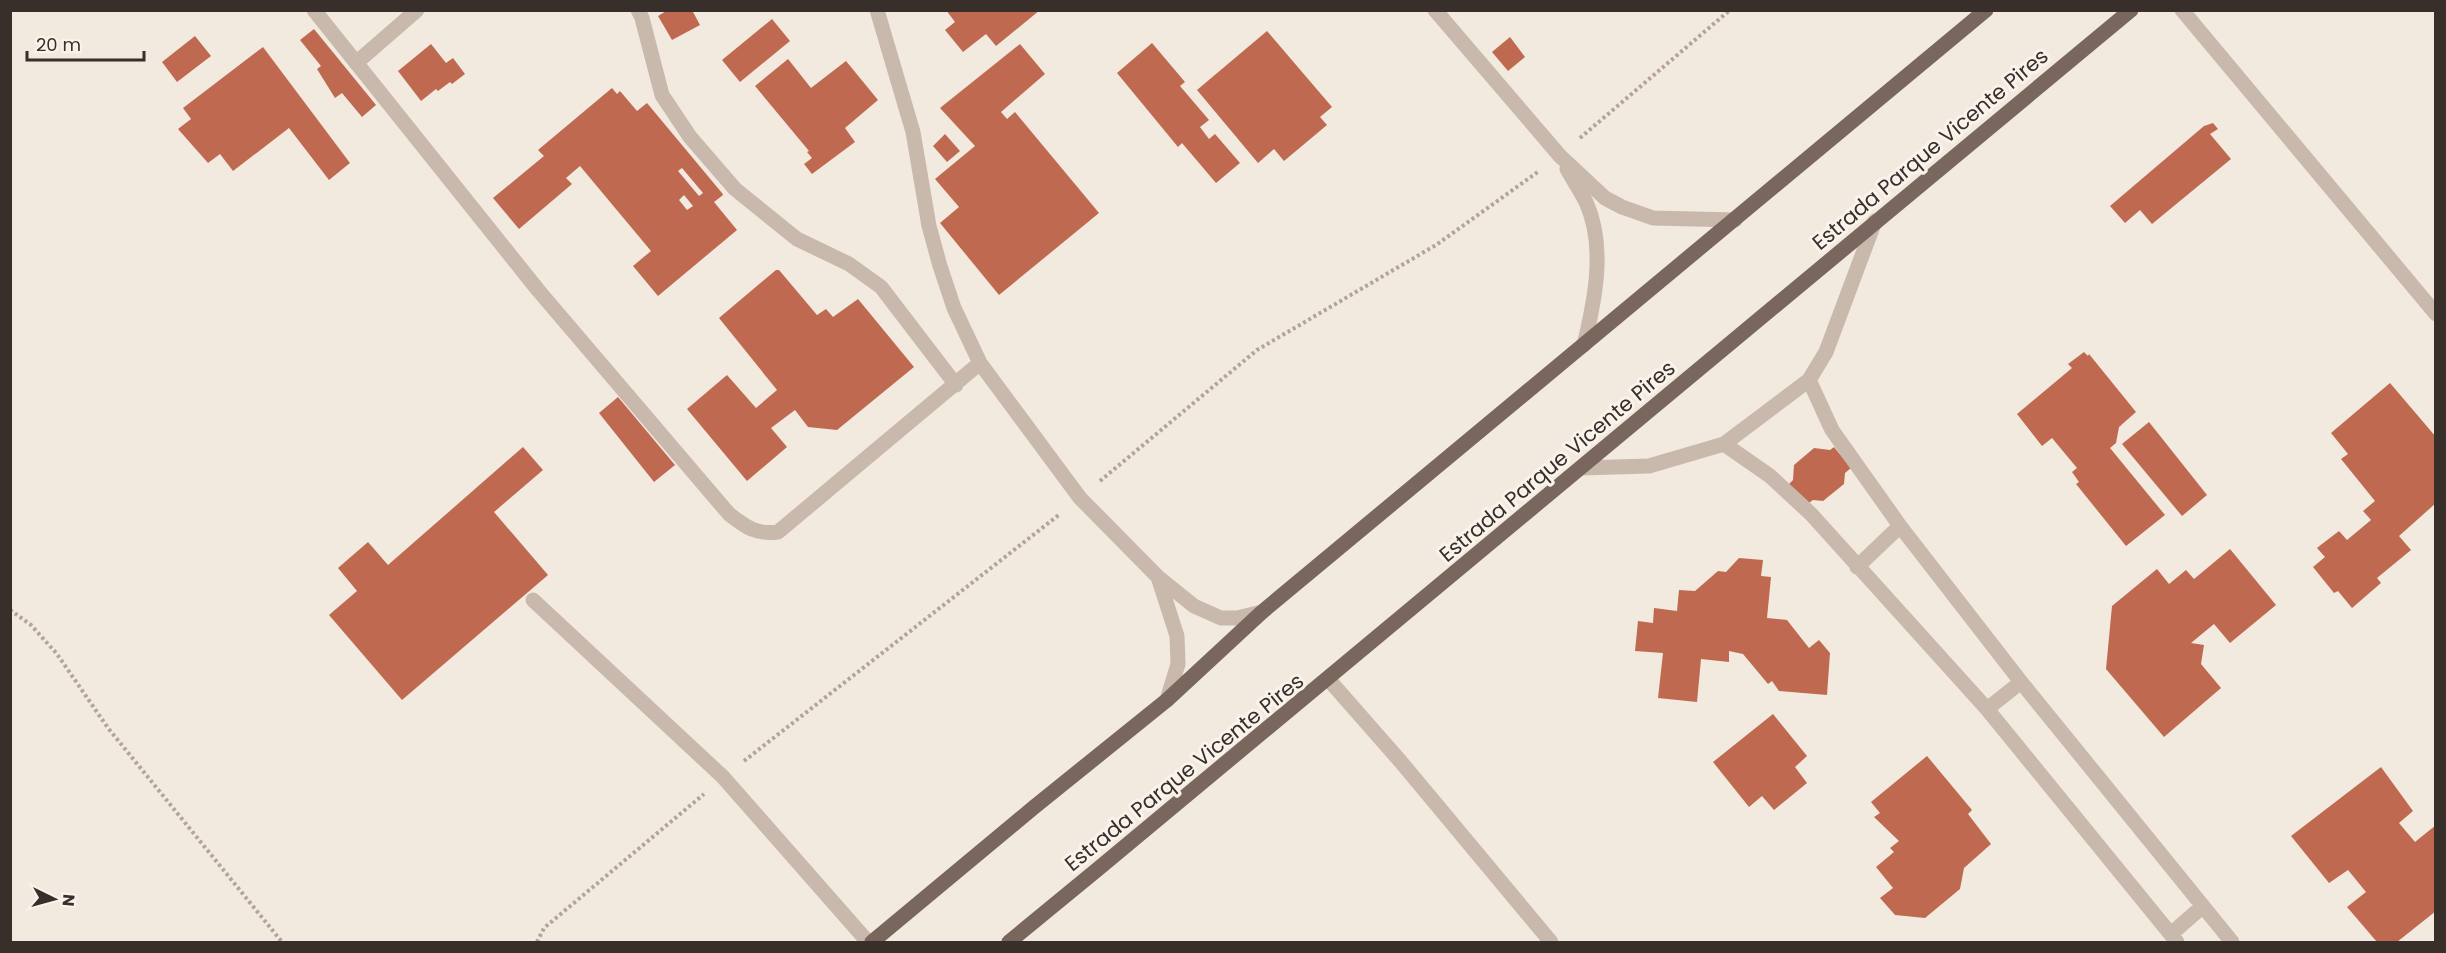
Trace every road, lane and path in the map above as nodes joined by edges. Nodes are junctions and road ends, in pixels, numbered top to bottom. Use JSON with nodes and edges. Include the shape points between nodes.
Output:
{"nodes":[{"id":1,"x":314,"y":10,"type":"edge"},
{"id":2,"x":417,"y":10,"type":"edge"},
{"id":3,"x":638,"y":10,"type":"edge"},
{"id":4,"x":877,"y":10,"type":"edge"},
{"id":5,"x":1435,"y":10,"type":"edge"},
{"id":6,"x":1730,"y":10,"type":"edge"},
{"id":7,"x":1986,"y":10,"type":"edge"},
{"id":8,"x":2131,"y":10,"type":"edge"},
{"id":9,"x":2182,"y":10,"type":"edge"},
{"id":10,"x":357,"y":63,"type":"junction"},
{"id":11,"x":1560,"y":156,"type":"junction"},
{"id":12,"x":1735,"y":220,"type":"junction"},
{"id":13,"x":1875,"y":221,"type":"junction"},
{"id":14,"x":2436,"y":314,"type":"edge"},
{"id":15,"x":1584,"y":345,"type":"junction"},
{"id":16,"x":980,"y":363,"type":"junction"},
{"id":17,"x":1809,"y":380,"type":"junction"},
{"id":18,"x":956,"y":384,"type":"junction"},
{"id":19,"x":1724,"y":444,"type":"junction"},
{"id":20,"x":1581,"y":468,"type":"junction"},
{"id":21,"x":1080,"y":498,"type":"junction"},
{"id":22,"x":1900,"y":526,"type":"junction"},
{"id":23,"x":1857,"y":567,"type":"junction"},
{"id":24,"x":1158,"y":578,"type":"junction"},
{"id":25,"x":533,"y":600,"type":"dead end"},
{"id":26,"x":10,"y":610,"type":"edge"},
{"id":27,"x":1262,"y":612,"type":"junction"},
{"id":28,"x":1329,"y":680,"type":"junction"},
{"id":29,"x":2020,"y":682,"type":"junction"},
{"id":30,"x":1167,"y":700,"type":"junction"},
{"id":31,"x":1987,"y":710,"type":"junction"},
{"id":32,"x":723,"y":777,"type":"junction"},
{"id":33,"x":2203,"y":906,"type":"junction"},
{"id":34,"x":2174,"y":938,"type":"edge"},
{"id":35,"x":282,"y":942,"type":"edge"},
{"id":36,"x":537,"y":942,"type":"edge"},
{"id":37,"x":870,"y":942,"type":"edge"},
{"id":38,"x":1009,"y":942,"type":"edge"},
{"id":39,"x":1551,"y":942,"type":"edge"},
{"id":40,"x":2232,"y":942,"type":"edge"}],
"edges":[{"from":1,"to":10,"type":"street"},
{"from":2,"to":10,"type":"street"},
{"from":3,"to":18,"type":"street","via":[[662,95],[690,137],[735,189],[788,232],[849,264],[881,287]]},
{"from":4,"to":16,"type":"street","via":[[913,132],[940,266],[954,308]]},
{"from":5,"to":11,"type":"street"},
{"from":6,"to":11,"type":"path"},
{"from":7,"to":12,"type":"main road"},
{"from":8,"to":13,"type":"main road","name":"Estrada Parque Vicente Pires"},
{"from":9,"to":14,"type":"street"},
{"from":10,"to":18,"type":"street","via":[[538,290],[729,514],[748,528],[762,534],[778,532]]},
{"from":11,"to":12,"type":"street","via":[[1605,198],[1622,207],[1653,218]]},
{"from":11,"to":15,"type":"street","via":[[1587,203],[1596,246],[1595,303]]},
{"from":11,"to":21,"type":"path","via":[[1436,245],[1257,350]]},
{"from":12,"to":15,"type":"main road"},
{"from":13,"to":17,"type":"street","via":[[1826,352]]},
{"from":13,"to":20,"type":"main road","name":"Estrada Parque Vicente Pires"},
{"from":15,"to":27,"type":"main road"},
{"from":16,"to":18,"type":"street"},
{"from":16,"to":21,"type":"street"},
{"from":17,"to":19,"type":"street"},
{"from":17,"to":22,"type":"street","via":[[1832,430]]},
{"from":19,"to":20,"type":"street","via":[[1649,466]]},
{"from":19,"to":23,"type":"street","via":[[1770,476],[1811,514]]},
{"from":20,"to":28,"type":"main road","name":"Estrada Parque Vicente Pires"},
{"from":21,"to":24,"type":"street"},
{"from":21,"to":32,"type":"path"},
{"from":22,"to":23,"type":"street"},
{"from":22,"to":29,"type":"street"},
{"from":23,"to":31,"type":"street"},
{"from":24,"to":27,"type":"street","via":[[1194,606],[1221,618]]},
{"from":24,"to":30,"type":"street","via":[[1178,636],[1178,664]]},
{"from":25,"to":32,"type":"street"},
{"from":26,"to":35,"type":"path","via":[[31,625],[57,654],[108,729]]},
{"from":27,"to":30,"type":"main road"},
{"from":28,"to":38,"type":"main road","name":"Estrada Parque Vicente Pires"},
{"from":28,"to":39,"type":"street"},
{"from":29,"to":31,"type":"street"},
{"from":29,"to":33,"type":"street"},
{"from":30,"to":37,"type":"main road"},
{"from":31,"to":34,"type":"street"},
{"from":32,"to":36,"type":"path","via":[[544,928]]},
{"from":32,"to":37,"type":"street"},
{"from":33,"to":34,"type":"street"},
{"from":33,"to":40,"type":"street"}]}
